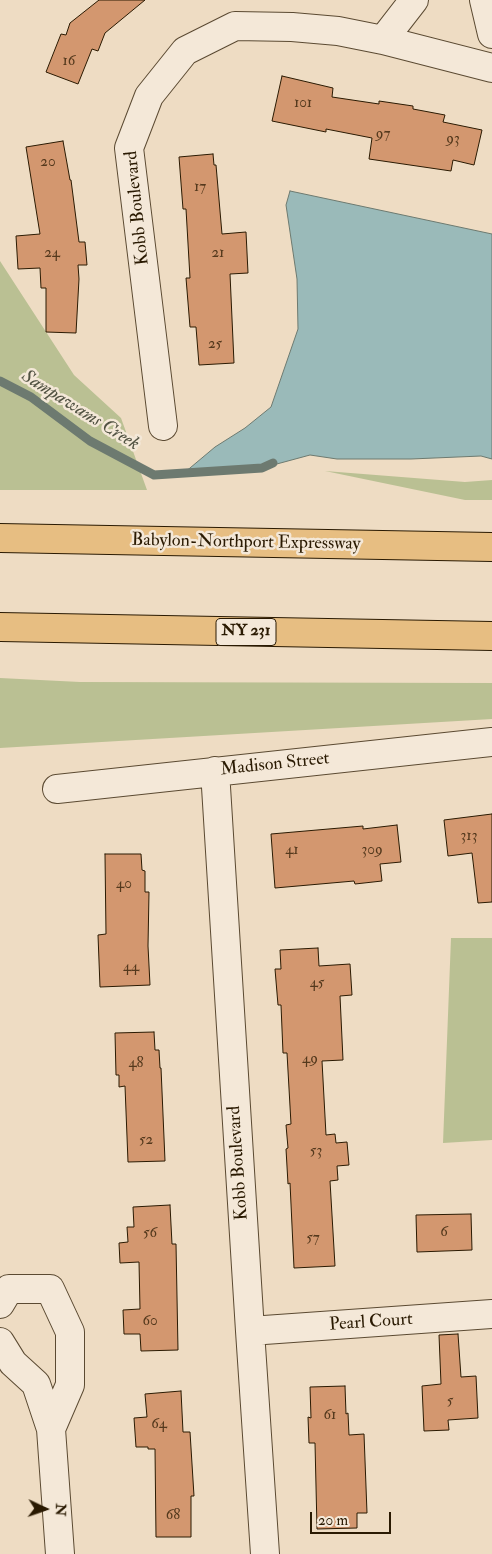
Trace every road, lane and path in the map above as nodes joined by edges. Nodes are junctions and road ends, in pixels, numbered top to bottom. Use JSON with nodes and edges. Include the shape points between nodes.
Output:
{"nodes":[{"id":1,"x":414,"y":0,"type":"edge"},
{"id":2,"x":484,"y":0,"type":"edge"},
{"id":3,"x":492,"y":34,"type":"edge"},
{"id":4,"x":384,"y":40,"type":"junction"},
{"id":5,"x":492,"y":68,"type":"edge"},
{"id":6,"x":163,"y":426,"type":"dead end"},
{"id":7,"x":0,"y":538,"type":"edge"},
{"id":8,"x":492,"y":547,"type":"edge"},
{"id":9,"x":0,"y":627,"type":"edge"},
{"id":10,"x":492,"y":636,"type":"edge"},
{"id":11,"x":492,"y":742,"type":"edge"},
{"id":12,"x":215,"y":771,"type":"junction"},
{"id":13,"x":57,"y":789,"type":"dead end"},
{"id":14,"x":0,"y":1304,"type":"edge"},
{"id":15,"x":492,"y":1314,"type":"edge"},
{"id":16,"x":250,"y":1331,"type":"junction"},
{"id":17,"x":0,"y":1342,"type":"edge"},
{"id":18,"x":51,"y":1429,"type":"junction"},
{"id":19,"x":60,"y":1554,"type":"edge"},
{"id":20,"x":265,"y":1554,"type":"edge"}],
"edges":[{"from":1,"to":4,"type":"street"},
{"from":2,"to":3,"type":"street"},
{"from":4,"to":5,"type":"street","name":"Kobb Boulevard"},
{"from":4,"to":6,"type":"street","name":"Kobb Boulevard","via":[[338,31],[235,26],[185,51],[149,96],[129,148]]},
{"from":7,"to":8,"type":"main road","name":"Babylon-Northport Expressway"},
{"from":9,"to":10,"type":"main road","number":"NY 231"},
{"from":11,"to":12,"type":"street","name":"Madison Street"},
{"from":12,"to":13,"type":"street","name":"Madison Street"},
{"from":12,"to":16,"type":"street","name":"Kobb Boulevard"},
{"from":14,"to":18,"type":"street","via":[[9,1289],[50,1289],[70,1332],[70,1385]]},
{"from":15,"to":16,"type":"street","name":"Pearl Court"},
{"from":16,"to":20,"type":"street","name":"Kobb Boulevard"},
{"from":17,"to":18,"type":"street","via":[[13,1363],[36,1384]]},
{"from":18,"to":19,"type":"street"}]}
